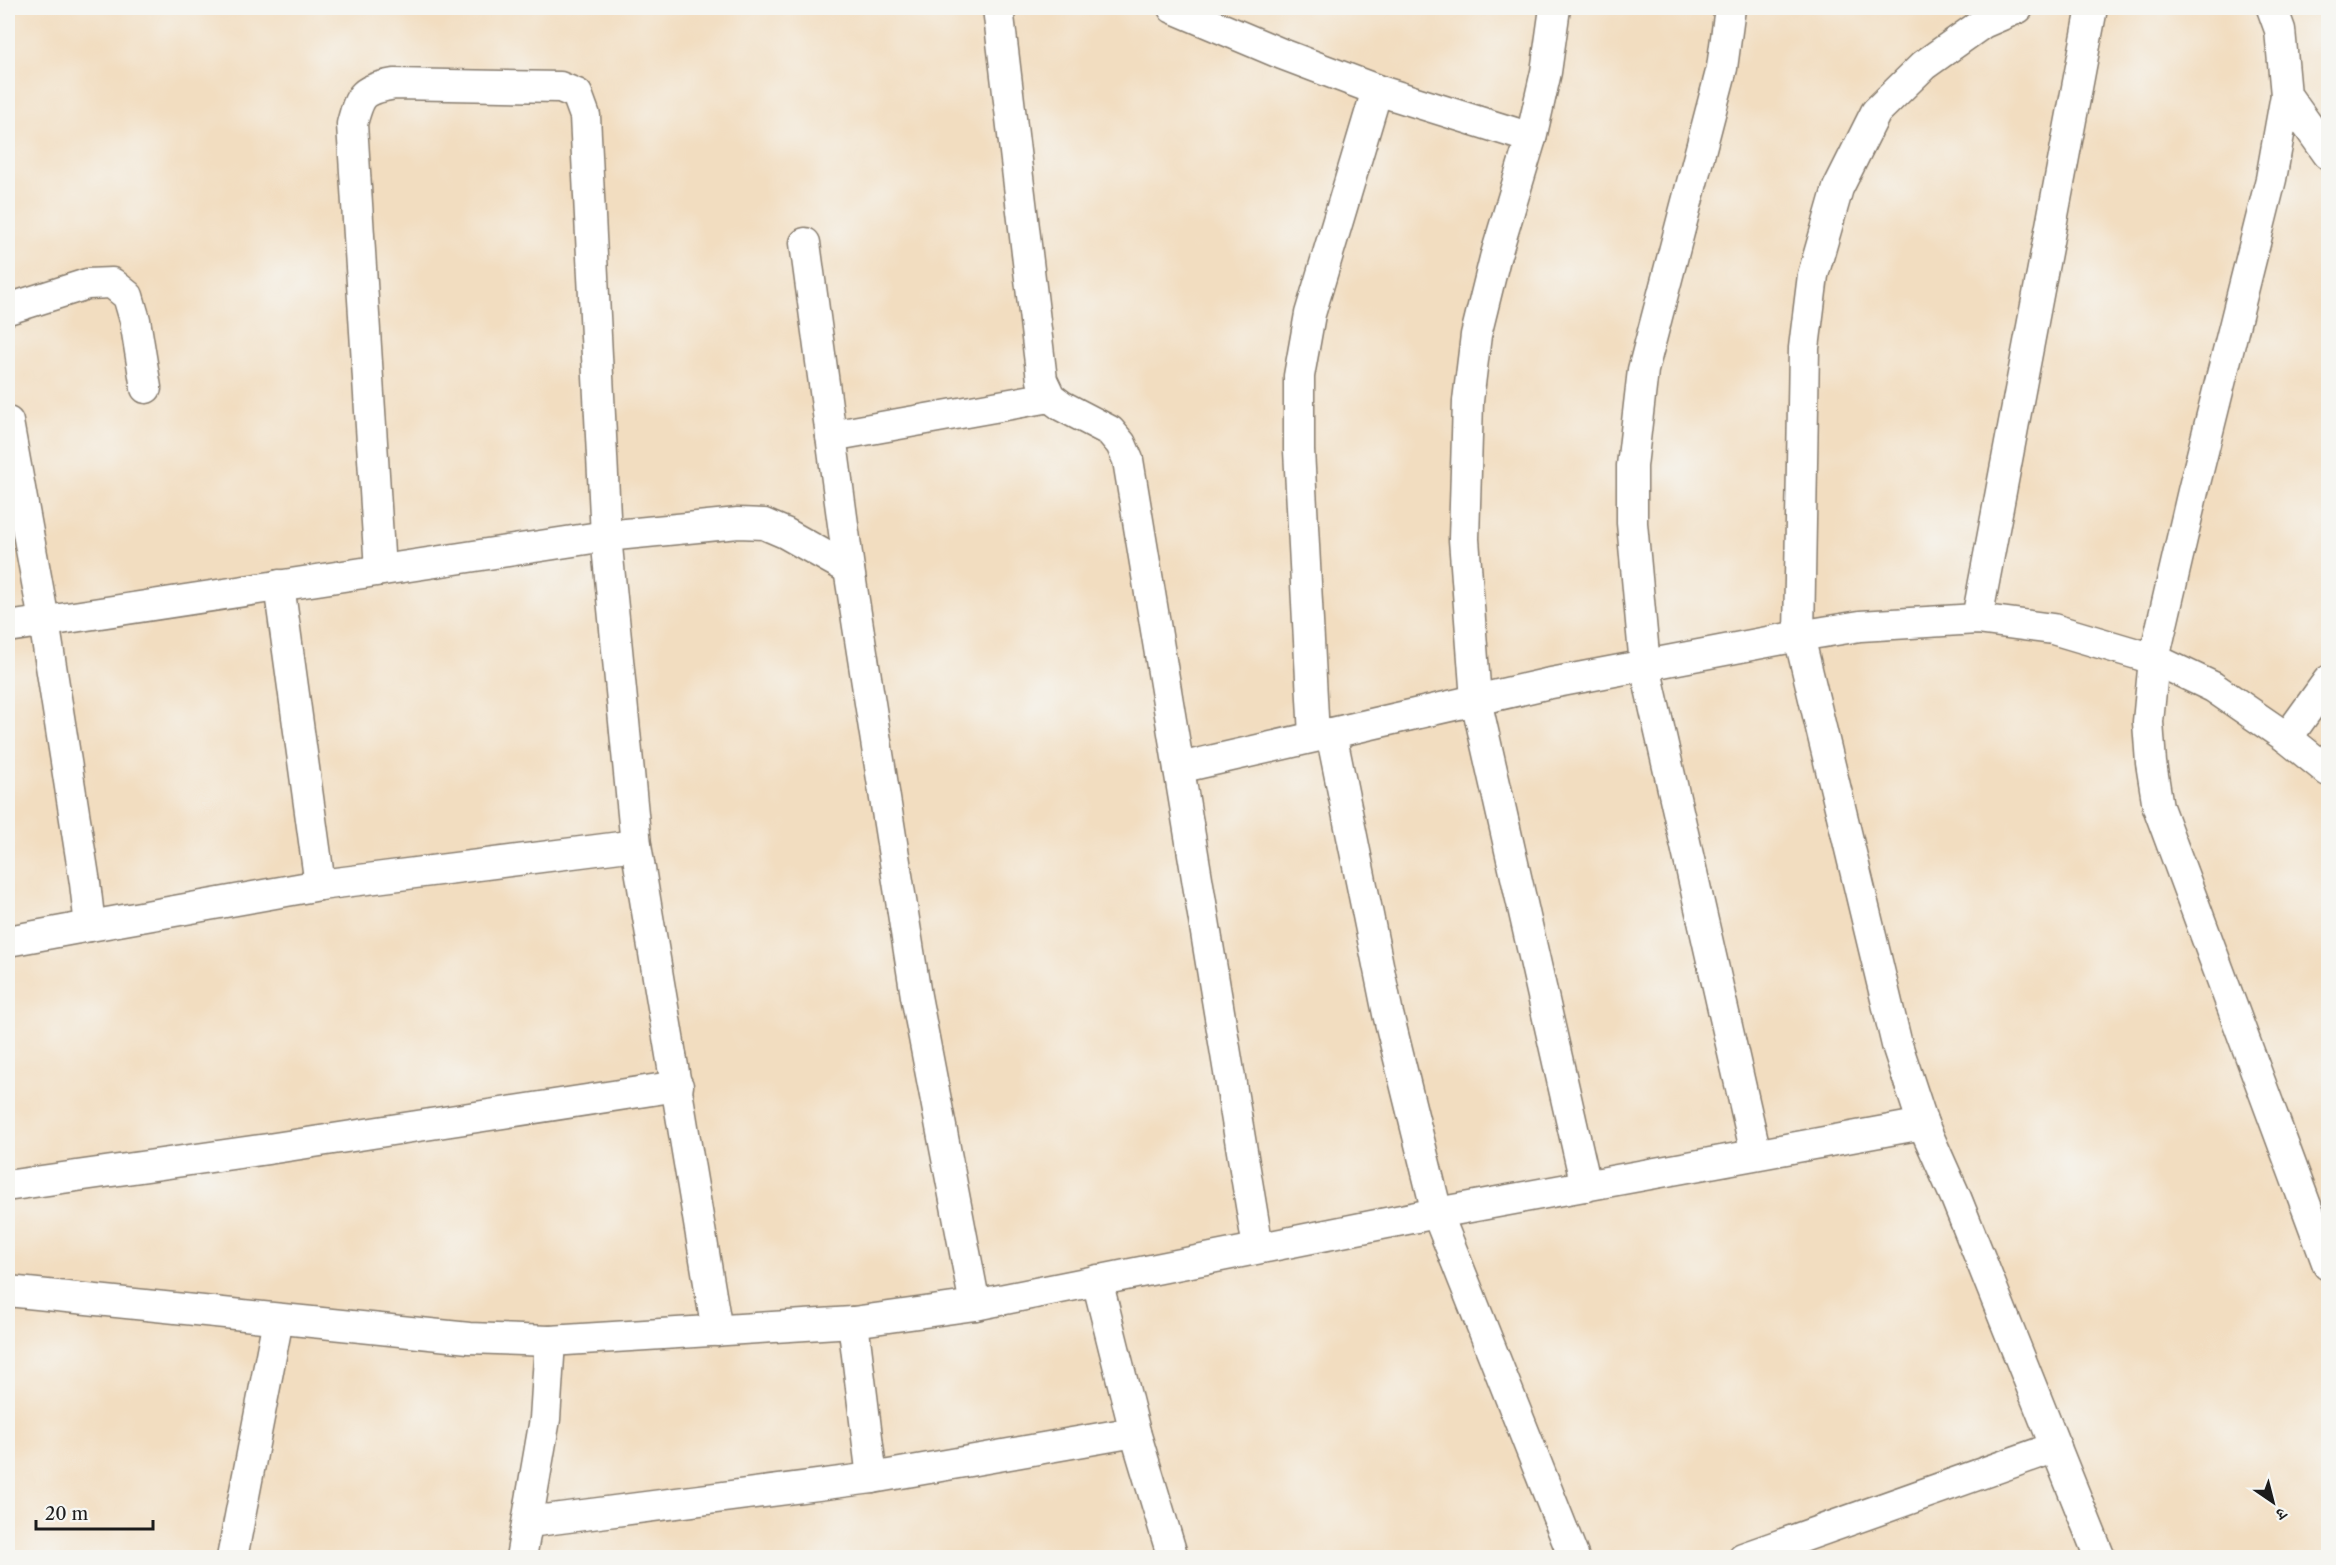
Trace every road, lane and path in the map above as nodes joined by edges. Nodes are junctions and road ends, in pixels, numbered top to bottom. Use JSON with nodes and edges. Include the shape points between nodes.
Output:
{"nodes":[{"id":1,"x":998,"y":8,"type":"edge"},
{"id":2,"x":1173,"y":8,"type":"edge"},
{"id":3,"x":1555,"y":8,"type":"edge"},
{"id":4,"x":1730,"y":8,"type":"edge"},
{"id":5,"x":2018,"y":8,"type":"edge"},
{"id":6,"x":2092,"y":8,"type":"edge"},
{"id":7,"x":2272,"y":8,"type":"edge"},
{"id":8,"x":1377,"y":90,"type":"junction"},
{"id":9,"x":2286,"y":95,"type":"junction"},
{"id":10,"x":1531,"y":138,"type":"junction"},
{"id":11,"x":2328,"y":154,"type":"edge"},
{"id":12,"x":805,"y":243,"type":"dead end"},
{"id":13,"x":8,"y":309,"type":"edge"},
{"id":14,"x":146,"y":388,"type":"dead end"},
{"id":15,"x":1050,"y":397,"type":"junction"},
{"id":16,"x":8,"y":422,"type":"edge"},
{"id":17,"x":831,"y":436,"type":"junction"},
{"id":18,"x":606,"y":536,"type":"junction"},
{"id":19,"x":849,"y":569,"type":"junction"},
{"id":20,"x":380,"y":570,"type":"junction"},
{"id":21,"x":279,"y":585,"type":"junction"},
{"id":22,"x":1977,"y":619,"type":"junction"},
{"id":23,"x":44,"y":621,"type":"junction"},
{"id":24,"x":8,"y":627,"type":"edge"},
{"id":25,"x":1799,"y":636,"type":"junction"},
{"id":26,"x":2154,"y":659,"type":"junction"},
{"id":27,"x":1645,"y":666,"type":"junction"},
{"id":28,"x":2328,"y":681,"type":"edge"},
{"id":29,"x":1476,"y":700,"type":"junction"},
{"id":30,"x":1323,"y":734,"type":"junction"},
{"id":31,"x":2287,"y":738,"type":"junction"},
{"id":32,"x":1179,"y":768,"type":"junction"},
{"id":33,"x":2328,"y":771,"type":"edge"},
{"id":34,"x":636,"y":845,"type":"junction"},
{"id":35,"x":320,"y":885,"type":"junction"},
{"id":36,"x":90,"y":926,"type":"junction"},
{"id":37,"x":8,"y":940,"type":"edge"},
{"id":38,"x":678,"y":1086,"type":"junction"},
{"id":39,"x":1923,"y":1124,"type":"junction"},
{"id":40,"x":1756,"y":1154,"type":"junction"},
{"id":41,"x":13,"y":1185,"type":"dead end"},
{"id":42,"x":1586,"y":1185,"type":"junction"},
{"id":43,"x":1437,"y":1213,"type":"junction"},
{"id":44,"x":1258,"y":1248,"type":"junction"},
{"id":45,"x":2328,"y":1265,"type":"edge"},
{"id":46,"x":1097,"y":1280,"type":"junction"},
{"id":47,"x":8,"y":1291,"type":"edge"},
{"id":48,"x":975,"y":1305,"type":"junction"},
{"id":49,"x":278,"y":1319,"type":"junction"},
{"id":50,"x":853,"y":1322,"type":"junction"},
{"id":51,"x":717,"y":1331,"type":"junction"},
{"id":52,"x":550,"y":1341,"type":"junction"},
{"id":53,"x":1135,"y":1432,"type":"junction"},
{"id":54,"x":2056,"y":1447,"type":"junction"},
{"id":55,"x":872,"y":1478,"type":"junction"},
{"id":56,"x":529,"y":1522,"type":"junction"},
{"id":57,"x":232,"y":1557,"type":"edge"},
{"id":58,"x":521,"y":1557,"type":"edge"},
{"id":59,"x":1173,"y":1557,"type":"edge"},
{"id":60,"x":1574,"y":1557,"type":"edge"},
{"id":61,"x":1743,"y":1557,"type":"edge"},
{"id":62,"x":2100,"y":1557,"type":"edge"}],
"edges":[{"from":1,"to":15,"type":"street","via":[[1041,380]]},
{"from":2,"to":8,"type":"street"},
{"from":3,"to":10,"type":"street"},
{"from":4,"to":27,"type":"street","via":[[1722,68],[1643,370],[1635,422],[1632,524]]},
{"from":5,"to":25,"type":"street","via":[[1983,23],[1924,65],[1876,112],[1838,188],[1813,275],[1803,348]]},
{"from":6,"to":22,"type":"street"},
{"from":7,"to":9,"type":"street","via":[[2280,30]]},
{"from":8,"to":10,"type":"street"},
{"from":8,"to":30,"type":"street","via":[[1310,314],[1299,376],[1299,450]]},
{"from":9,"to":11,"type":"street"},
{"from":9,"to":26,"type":"street","via":[[2271,180]]},
{"from":10,"to":29,"type":"street","via":[[1489,280],[1467,400],[1464,539]]},
{"from":12,"to":17,"type":"street"},
{"from":13,"to":14,"type":"street","via":[[87,284],[111,283],[128,296]]},
{"from":15,"to":17,"type":"street"},
{"from":15,"to":32,"type":"street","via":[[1110,431],[1128,460]]},
{"from":16,"to":23,"type":"street"},
{"from":17,"to":19,"type":"street"},
{"from":18,"to":19,"type":"street","via":[[764,524]]},
{"from":18,"to":20,"type":"street"},
{"from":18,"to":20,"type":"street","via":[[585,116],[577,94],[560,87],[394,84],[372,88],[358,100],[352,124]]},
{"from":18,"to":34,"type":"street"},
{"from":19,"to":48,"type":"street","via":[[916,996]]},
{"from":20,"to":21,"type":"street"},
{"from":21,"to":23,"type":"street"},
{"from":21,"to":35,"type":"street"},
{"from":22,"to":25,"type":"street","via":[[1860,626]]},
{"from":22,"to":26,"type":"street","via":[[2053,629]]},
{"from":23,"to":24,"type":"street"},
{"from":23,"to":36,"type":"street"},
{"from":25,"to":27,"type":"street"},
{"from":25,"to":39,"type":"street","via":[[1886,1002]]},
{"from":26,"to":31,"type":"street","via":[[2213,687]]},
{"from":26,"to":45,"type":"street","via":[[2148,722],[2158,807]]},
{"from":27,"to":29,"type":"street"},
{"from":27,"to":40,"type":"street"},
{"from":28,"to":31,"type":"street"},
{"from":29,"to":30,"type":"street"},
{"from":29,"to":42,"type":"street"},
{"from":30,"to":32,"type":"street"},
{"from":30,"to":43,"type":"street"},
{"from":31,"to":33,"type":"street"},
{"from":32,"to":44,"type":"street"},
{"from":34,"to":35,"type":"street"},
{"from":34,"to":38,"type":"street"},
{"from":35,"to":36,"type":"street"},
{"from":36,"to":37,"type":"street"},
{"from":38,"to":41,"type":"street"},
{"from":38,"to":51,"type":"street"},
{"from":39,"to":40,"type":"street"},
{"from":39,"to":54,"type":"street"},
{"from":40,"to":42,"type":"street"},
{"from":42,"to":43,"type":"street"},
{"from":43,"to":44,"type":"street"},
{"from":43,"to":60,"type":"street"},
{"from":44,"to":46,"type":"street"},
{"from":46,"to":48,"type":"street"},
{"from":46,"to":53,"type":"street"},
{"from":47,"to":49,"type":"street"},
{"from":48,"to":50,"type":"street"},
{"from":49,"to":52,"type":"street","via":[[469,1338]]},
{"from":49,"to":57,"type":"street"},
{"from":50,"to":51,"type":"street"},
{"from":50,"to":55,"type":"street"},
{"from":51,"to":52,"type":"street"},
{"from":52,"to":56,"type":"street","via":[[545,1419]]},
{"from":53,"to":55,"type":"street"},
{"from":53,"to":59,"type":"street"},
{"from":54,"to":61,"type":"street"},
{"from":54,"to":62,"type":"street"},
{"from":55,"to":56,"type":"street"},
{"from":56,"to":58,"type":"street"}]}
